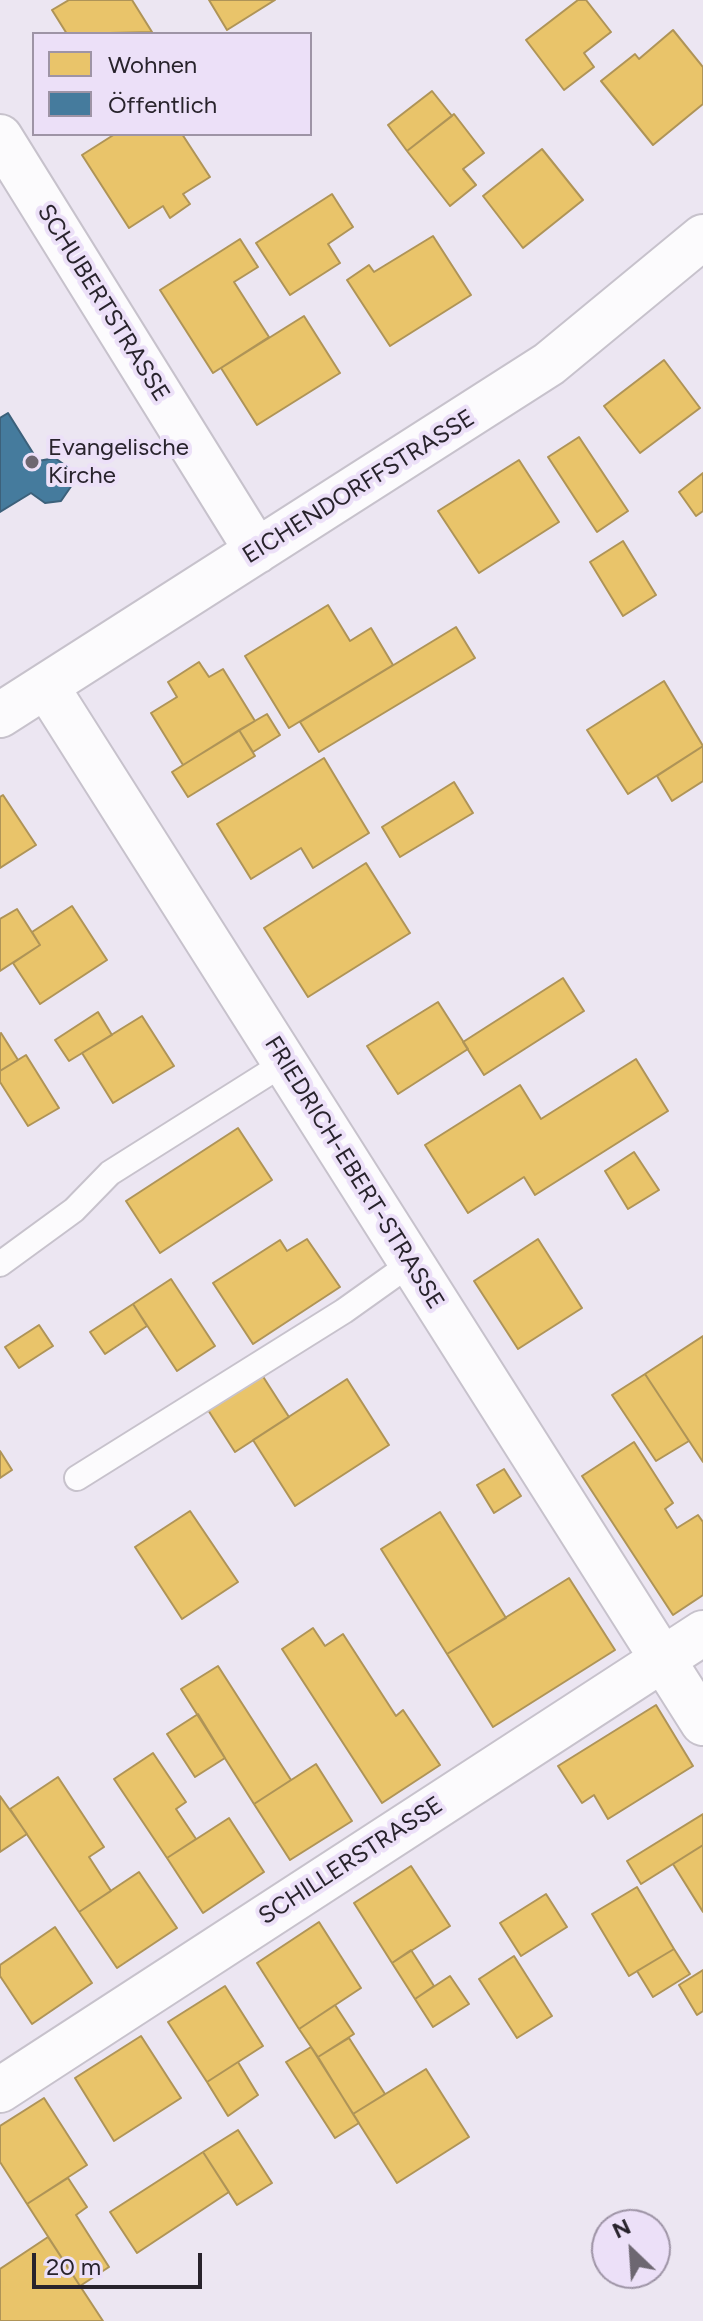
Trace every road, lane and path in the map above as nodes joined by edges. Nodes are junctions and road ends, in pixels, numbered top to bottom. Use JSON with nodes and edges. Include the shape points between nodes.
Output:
{"nodes":[{"id":1,"x":0,"y":137,"type":"edge"},
{"id":2,"x":703,"y":237,"type":"edge"},
{"id":3,"x":257,"y":551,"type":"junction"},
{"id":4,"x":46,"y":686,"type":"junction"},
{"id":5,"x":0,"y":715,"type":"edge"},
{"id":6,"x":286,"y":1062,"type":"junction"},
{"id":7,"x":0,"y":1264,"type":"edge"},
{"id":8,"x":410,"y":1264,"type":"junction"},
{"id":9,"x":77,"y":1478,"type":"dead end"},
{"id":10,"x":703,"y":1633,"type":"edge"},
{"id":11,"x":663,"y":1659,"type":"junction"},
{"id":12,"x":703,"y":1723,"type":"edge"},
{"id":13,"x":0,"y":2090,"type":"edge"}],
"edges":[{"from":1,"to":3,"type":"street","name":"SCHUBERTSTRASSE"},
{"from":2,"to":3,"type":"street","name":"EICHENDORFFSTRASSE","via":[[549,364]]},
{"from":3,"to":4,"type":"street","name":"EICHENDORFFSTRASSE"},
{"from":4,"to":5,"type":"street","name":"EICHENDORFFSTRASSE"},
{"from":4,"to":6,"type":"street","name":"FRIEDRICH-EBERT-STRASSE"},
{"from":6,"to":7,"type":"lane","via":[[110,1173],[74,1210]]},
{"from":6,"to":8,"type":"street","name":"FRIEDRICH-EBERT-STRASSE"},
{"from":8,"to":9,"type":"lane"},
{"from":8,"to":11,"type":"street","name":"FRIEDRICH-EBERT-STRASSE"},
{"from":10,"to":11,"type":"street","name":"SCHILLERSTRASSE"},
{"from":11,"to":12,"type":"street","name":"FRIEDRICH-EBERT-STRASSE"},
{"from":11,"to":13,"type":"street","name":"SCHILLERSTRASSE"}]}
